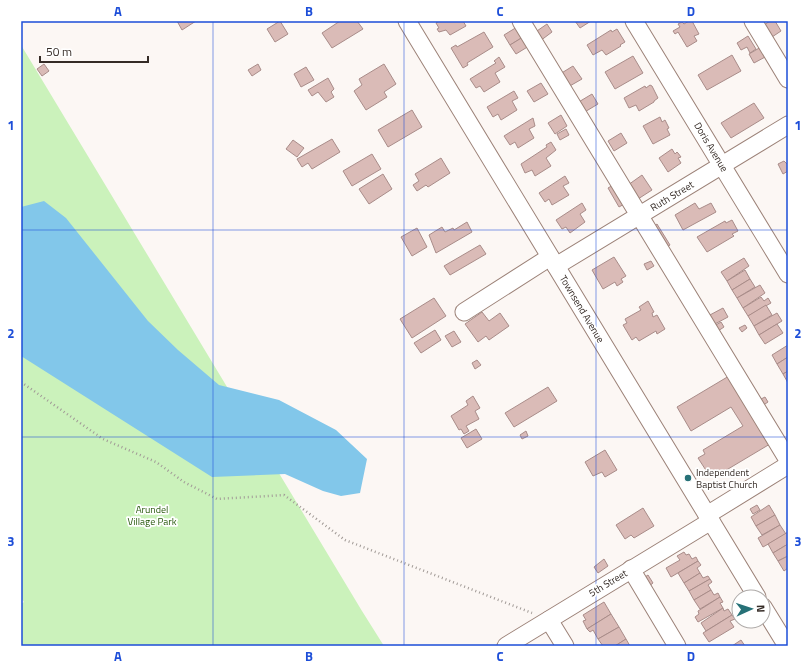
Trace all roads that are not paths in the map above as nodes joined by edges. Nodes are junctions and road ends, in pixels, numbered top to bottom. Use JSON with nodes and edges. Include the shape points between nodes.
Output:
{"nodes":[{"id":1,"x":407,"y":21,"type":"edge"},
{"id":2,"x":521,"y":21,"type":"edge"},
{"id":3,"x":634,"y":21,"type":"edge"},
{"id":4,"x":753,"y":21,"type":"edge"},
{"id":5,"x":788,"y":79,"type":"edge"},
{"id":6,"x":788,"y":125,"type":"edge"},
{"id":7,"x":722,"y":166,"type":"junction"},
{"id":8,"x":639,"y":216,"type":"junction"},
{"id":9,"x":553,"y":262,"type":"junction"},
{"id":10,"x":788,"y":274,"type":"edge"},
{"id":11,"x":464,"y":312,"type":"dead end"},
{"id":12,"x":788,"y":460,"type":"edge"},
{"id":13,"x":788,"y":465,"type":"edge"},
{"id":14,"x":709,"y":518,"type":"junction"},
{"id":15,"x":632,"y":569,"type":"junction"},
{"id":16,"x":752,"y":589,"type":"edge"},
{"id":17,"x":549,"y":620,"type":"junction"},
{"id":18,"x":771,"y":620,"type":"edge"},
{"id":19,"x":506,"y":646,"type":"edge"},
{"id":20,"x":565,"y":646,"type":"edge"},
{"id":21,"x":677,"y":646,"type":"edge"},
{"id":22,"x":787,"y":646,"type":"edge"}],
"edges":[{"from":1,"to":9,"type":"street","name":"Townsend Avenue"},
{"from":2,"to":8,"type":"street"},
{"from":3,"to":7,"type":"street","name":"Doris Avenue"},
{"from":4,"to":5,"type":"street"},
{"from":6,"to":7,"type":"street","name":"Ruth Street"},
{"from":7,"to":8,"type":"street","name":"Ruth Street"},
{"from":7,"to":10,"type":"street","name":"Doris Avenue"},
{"from":8,"to":9,"type":"street","name":"Ruth Street"},
{"from":8,"to":12,"type":"street"},
{"from":9,"to":11,"type":"street","name":"Ruth Street"},
{"from":9,"to":14,"type":"street","name":"Townsend Avenue"},
{"from":13,"to":14,"type":"street","name":"5th Street"},
{"from":14,"to":15,"type":"street","name":"5th Street"},
{"from":14,"to":16,"type":"street","name":"Townsend Avenue"},
{"from":15,"to":17,"type":"street","name":"5th Street"},
{"from":15,"to":21,"type":"street"},
{"from":17,"to":19,"type":"street","name":"5th Street"},
{"from":17,"to":20,"type":"street"},
{"from":18,"to":22,"type":"street"}]}
